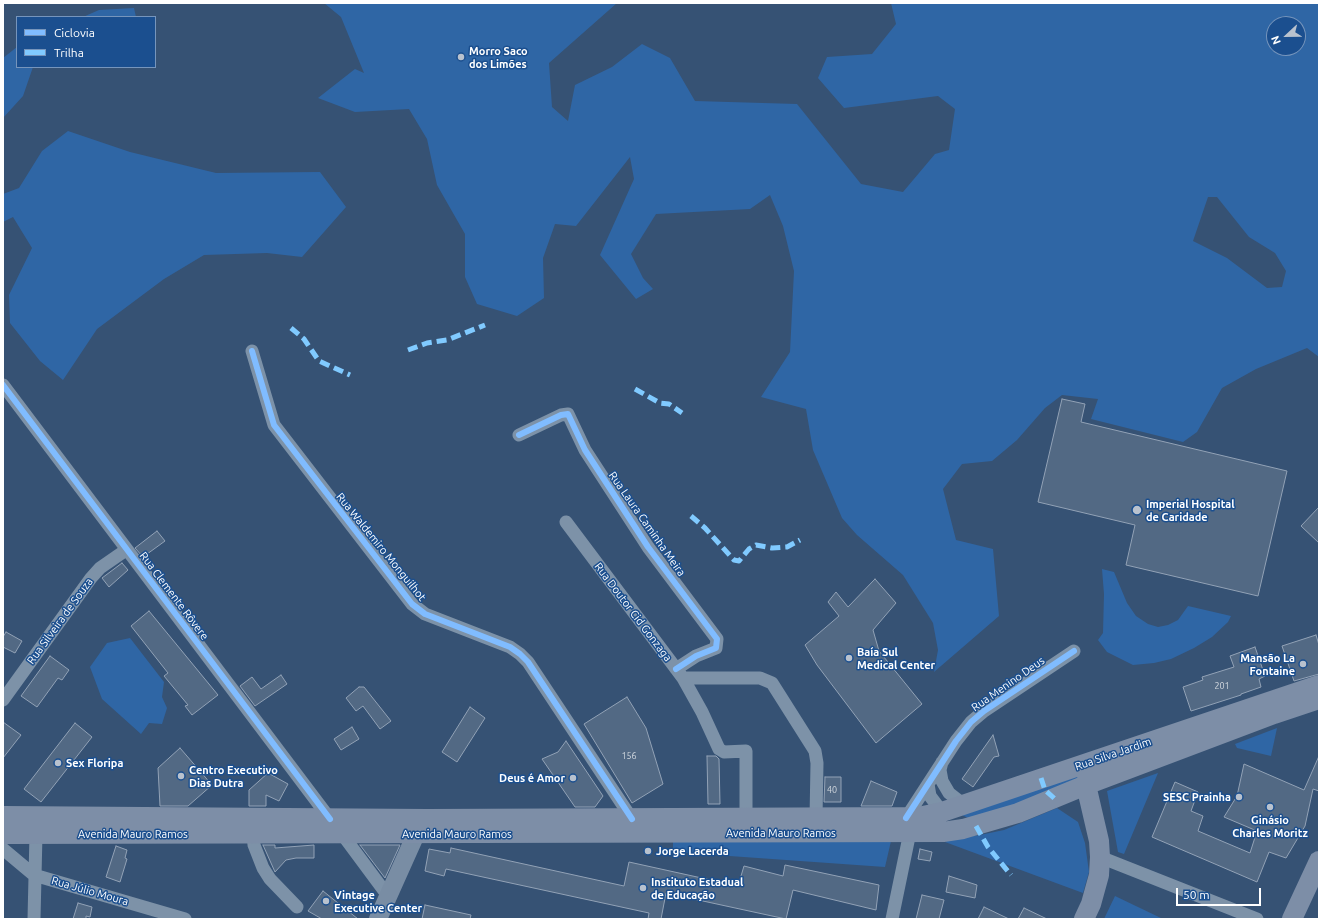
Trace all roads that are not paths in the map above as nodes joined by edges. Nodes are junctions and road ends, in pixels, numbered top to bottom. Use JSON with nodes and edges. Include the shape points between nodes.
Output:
{"nodes":[{"id":1,"x":252,"y":351,"type":"dead end"},
{"id":2,"x":3,"y":385,"type":"edge"},
{"id":3,"x":519,"y":435,"type":"dead end"},
{"id":4,"x":566,"y":522,"type":"dead end"},
{"id":5,"x":126,"y":550,"type":"junction"},
{"id":6,"x":1074,"y":651,"type":"dead end"},
{"id":7,"x":680,"y":674,"type":"junction"},
{"id":8,"x":1319,"y":685,"type":"edge"},
{"id":9,"x":1319,"y":699,"type":"edge"},
{"id":10,"x":3,"y":700,"type":"edge"},
{"id":11,"x":1092,"y":760,"type":"junction"},
{"id":12,"x":943,"y":761,"type":"junction"},
{"id":13,"x":928,"y":784,"type":"junction"},
{"id":14,"x":1086,"y":785,"type":"junction"},
{"id":15,"x":1055,"y":799,"type":"junction"},
{"id":16,"x":963,"y":804,"type":"junction"},
{"id":17,"x":942,"y":812,"type":"junction"},
{"id":18,"x":3,"y":816,"type":"edge"},
{"id":19,"x":746,"y":817,"type":"junction"},
{"id":20,"x":816,"y":818,"type":"junction"},
{"id":21,"x":632,"y":819,"type":"junction"},
{"id":22,"x":1094,"y":822,"type":"junction"},
{"id":23,"x":908,"y":825,"type":"junction"},
{"id":24,"x":336,"y":826,"type":"junction"},
{"id":25,"x":416,"y":826,"type":"junction"},
{"id":26,"x":963,"y":829,"type":"junction"},
{"id":27,"x":3,"y":834,"type":"edge"},
{"id":28,"x":36,"y":834,"type":"junction"},
{"id":29,"x":253,"y":834,"type":"junction"},
{"id":30,"x":3,"y":849,"type":"edge"},
{"id":31,"x":1100,"y":857,"type":"junction"},
{"id":32,"x":1319,"y":861,"type":"edge"},
{"id":33,"x":34,"y":875,"type":"junction"},
{"id":34,"x":388,"y":896,"type":"junction"},
{"id":35,"x":297,"y":907,"type":"dead end"},
{"id":36,"x":34,"y":919,"type":"edge"},
{"id":37,"x":185,"y":919,"type":"edge"},
{"id":38,"x":378,"y":919,"type":"edge"},
{"id":39,"x":892,"y":919,"type":"edge"},
{"id":40,"x":1084,"y":919,"type":"edge"},
{"id":41,"x":1257,"y":919,"type":"edge"},
{"id":42,"x":1292,"y":919,"type":"edge"}],
"edges":[{"from":1,"to":21,"type":"street","name":"Rua Waldemiro Monguilhot","via":[[274,425],[412,604],[425,614],[510,647],[520,654],[528,662]]},
{"from":2,"to":5,"type":"street","name":"Rua Clemente Rôvere","via":[[51,446]]},
{"from":3,"to":7,"type":"street","name":"Rua Laura Caminha Meira","via":[[568,414],[585,450],[648,547],[717,639],[716,648],[696,656]]},
{"from":4,"to":7,"type":"street","name":"Rua Doutor Cid Gonzaga"},
{"from":5,"to":10,"type":"street","name":"Rua Silveira de Souza","via":[[100,568],[91,578]]},
{"from":5,"to":24,"type":"street","name":"Rua Clemente Rôvere"},
{"from":6,"to":12,"type":"street","name":"Rua Menino Deus","via":[[984,711],[971,722]]},
{"from":7,"to":19,"type":"street","name":"Rua Doutor Cid Gonzaga","via":[[719,749],[726,752],[746,751]]},
{"from":7,"to":20,"type":"street","via":[[760,678],[772,683],[815,751]]},
{"from":8,"to":11,"type":"main road","name":"Rua Silva Jardim"},
{"from":9,"to":14,"type":"main road","name":"Rua Silva Jardim"},
{"from":11,"to":14,"type":"main road"},
{"from":11,"to":16,"type":"main road","name":"Rua Silva Jardim"},
{"from":12,"to":13,"type":"street","name":"Rua Menino Deus"},
{"from":12,"to":16,"type":"street","via":[[940,770],[942,781],[949,793]]},
{"from":13,"to":17,"type":"street","via":[[930,796]]},
{"from":13,"to":23,"type":"street","name":"Rua Menino Deus"},
{"from":14,"to":15,"type":"main road","name":"Rua Silva Jardim"},
{"from":14,"to":22,"type":"main road"},
{"from":15,"to":22,"type":"main road","via":[[1071,806]]},
{"from":15,"to":26,"type":"main road","name":"Rua Silva Jardim"},
{"from":16,"to":17,"type":"main road","name":"Rua Silva Jardim"},
{"from":17,"to":23,"type":"main road","name":"Rua Silva Jardim"},
{"from":17,"to":26,"type":"main road"},
{"from":18,"to":24,"type":"main road","name":"Avenida Mauro Ramos"},
{"from":19,"to":20,"type":"main road","name":"Avenida Mauro Ramos"},
{"from":19,"to":21,"type":"main road","name":"Avenida Mauro Ramos"},
{"from":20,"to":23,"type":"main road","name":"Avenida Mauro Ramos"},
{"from":21,"to":25,"type":"main road","name":"Avenida Mauro Ramos"},
{"from":22,"to":31,"type":"main road"},
{"from":23,"to":25,"type":"main road","name":"Avenida Mauro Ramos"},
{"from":23,"to":26,"type":"main road","name":"Rua Silva Jardim","via":[[943,832]]},
{"from":23,"to":39,"type":"street"},
{"from":24,"to":25,"type":"main road","name":"Avenida Mauro Ramos"},
{"from":24,"to":29,"type":"main road","name":"Avenida Mauro Ramos"},
{"from":24,"to":34,"type":"street","name":"Rua Clemente Rôvere"},
{"from":25,"to":34,"type":"street"},
{"from":27,"to":28,"type":"main road","name":"Avenida Mauro Ramos"},
{"from":28,"to":29,"type":"main road","name":"Avenida Mauro Ramos"},
{"from":28,"to":33,"type":"street"},
{"from":29,"to":35,"type":"street","via":[[254,846],[263,868]]},
{"from":30,"to":33,"type":"street","name":"Rua Júlio Moura"},
{"from":31,"to":40,"type":"main road","via":[[1099,875]]},
{"from":31,"to":41,"type":"street"},
{"from":32,"to":42,"type":"main road"},
{"from":33,"to":36,"type":"street"},
{"from":33,"to":37,"type":"street","name":"Rua Júlio Moura"},
{"from":34,"to":38,"type":"street"}]}
